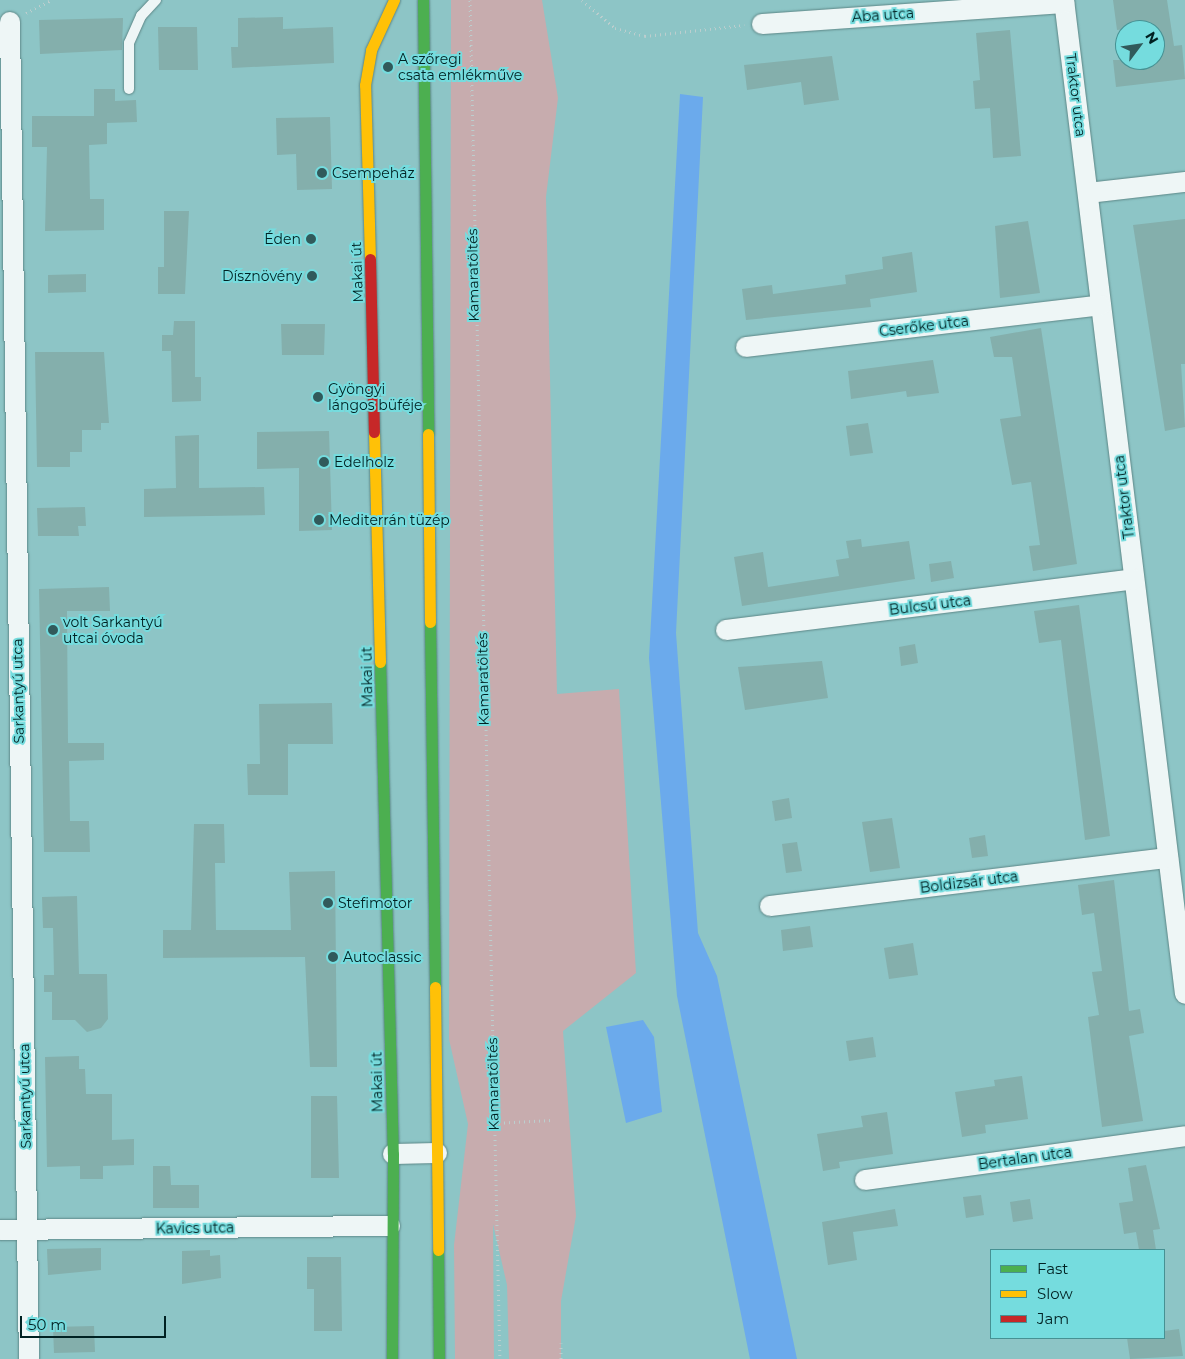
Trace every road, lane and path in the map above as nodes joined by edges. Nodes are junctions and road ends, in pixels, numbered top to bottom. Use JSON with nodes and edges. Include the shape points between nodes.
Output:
{"nodes":[{"id":1,"x":52,"y":0,"type":"edge"},
{"id":2,"x":156,"y":0,"type":"edge"},
{"id":3,"x":394,"y":0,"type":"edge"},
{"id":4,"x":423,"y":0,"type":"edge"},
{"id":5,"x":470,"y":0,"type":"edge"},
{"id":6,"x":582,"y":0,"type":"edge"},
{"id":7,"x":1064,"y":1,"type":"edge"},
{"id":8,"x":10,"y":22,"type":"joint"},
{"id":9,"x":762,"y":24,"type":"joint"},
{"id":10,"x":129,"y":89,"type":"dead end"},
{"id":11,"x":1185,"y":182,"type":"edge"},
{"id":12,"x":1088,"y":193,"type":"junction"},
{"id":13,"x":1101,"y":304,"type":"junction"},
{"id":14,"x":746,"y":347,"type":"dead end"},
{"id":15,"x":1134,"y":579,"type":"junction"},
{"id":16,"x":726,"y":630,"type":"dead end"},
{"id":17,"x":1174,"y":865,"type":"edge"},
{"id":18,"x":770,"y":906,"type":"dead end"},
{"id":19,"x":1185,"y":994,"type":"edge"},
{"id":20,"x":552,"y":1120,"type":"dead end"},
{"id":21,"x":494,"y":1123,"type":"junction"},
{"id":22,"x":1185,"y":1136,"type":"edge"},
{"id":23,"x":437,"y":1153,"type":"junction"},
{"id":24,"x":393,"y":1154,"type":"junction"},
{"id":25,"x":865,"y":1180,"type":"dead end"},
{"id":26,"x":390,"y":1226,"type":"junction"},
{"id":27,"x":0,"y":1230,"type":"edge"},
{"id":28,"x":27,"y":1230,"type":"junction"},
{"id":29,"x":561,"y":1344,"type":"dead end"},
{"id":30,"x":29,"y":1359,"type":"edge"},
{"id":31,"x":392,"y":1359,"type":"edge"},
{"id":32,"x":439,"y":1359,"type":"edge"},
{"id":33,"x":500,"y":1359,"type":"edge"},
{"id":34,"x":561,"y":1359,"type":"edge"}],
"edges":[{"from":1,"to":8,"type":"path"},
{"from":2,"to":10,"type":"lane","via":[[141,16],[129,43]]},
{"from":3,"to":24,"type":"street","name":"Makai út","via":[[371,50],[365,86]]},
{"from":4,"to":23,"type":"street"},
{"from":5,"to":21,"type":"path","name":"Kamaratöltés"},
{"from":6,"to":9,"type":"path","via":[[615,28],[645,36]]},
{"from":7,"to":9,"type":"street","name":"Aba utca"},
{"from":7,"to":12,"type":"street","name":"Traktor utca"},
{"from":8,"to":28,"type":"street","name":"Sarkantyú utca"},
{"from":11,"to":12,"type":"street"},
{"from":12,"to":13,"type":"street","name":"Traktor utca"},
{"from":13,"to":14,"type":"street","name":"Cserőke utca"},
{"from":13,"to":15,"type":"street","name":"Traktor utca"},
{"from":15,"to":16,"type":"street","name":"Bulcsú utca"},
{"from":15,"to":17,"type":"street","name":"Traktor utca"},
{"from":17,"to":18,"type":"street","name":"Boldizsár utca"},
{"from":17,"to":19,"type":"street","name":"Traktor utca"},
{"from":20,"to":21,"type":"path"},
{"from":21,"to":33,"type":"path","name":"Kamaratöltés"},
{"from":22,"to":25,"type":"street","name":"Bertalan utca"},
{"from":23,"to":24,"type":"street"},
{"from":23,"to":32,"type":"street"},
{"from":24,"to":26,"type":"street","name":"Makai út"},
{"from":26,"to":28,"type":"street","name":"Kavics utca"},
{"from":26,"to":31,"type":"street","name":"Makai út"},
{"from":27,"to":28,"type":"street","name":"Kavics utca"},
{"from":28,"to":30,"type":"street","name":"Sarkantyú utca"},
{"from":29,"to":34,"type":"path"}]}
